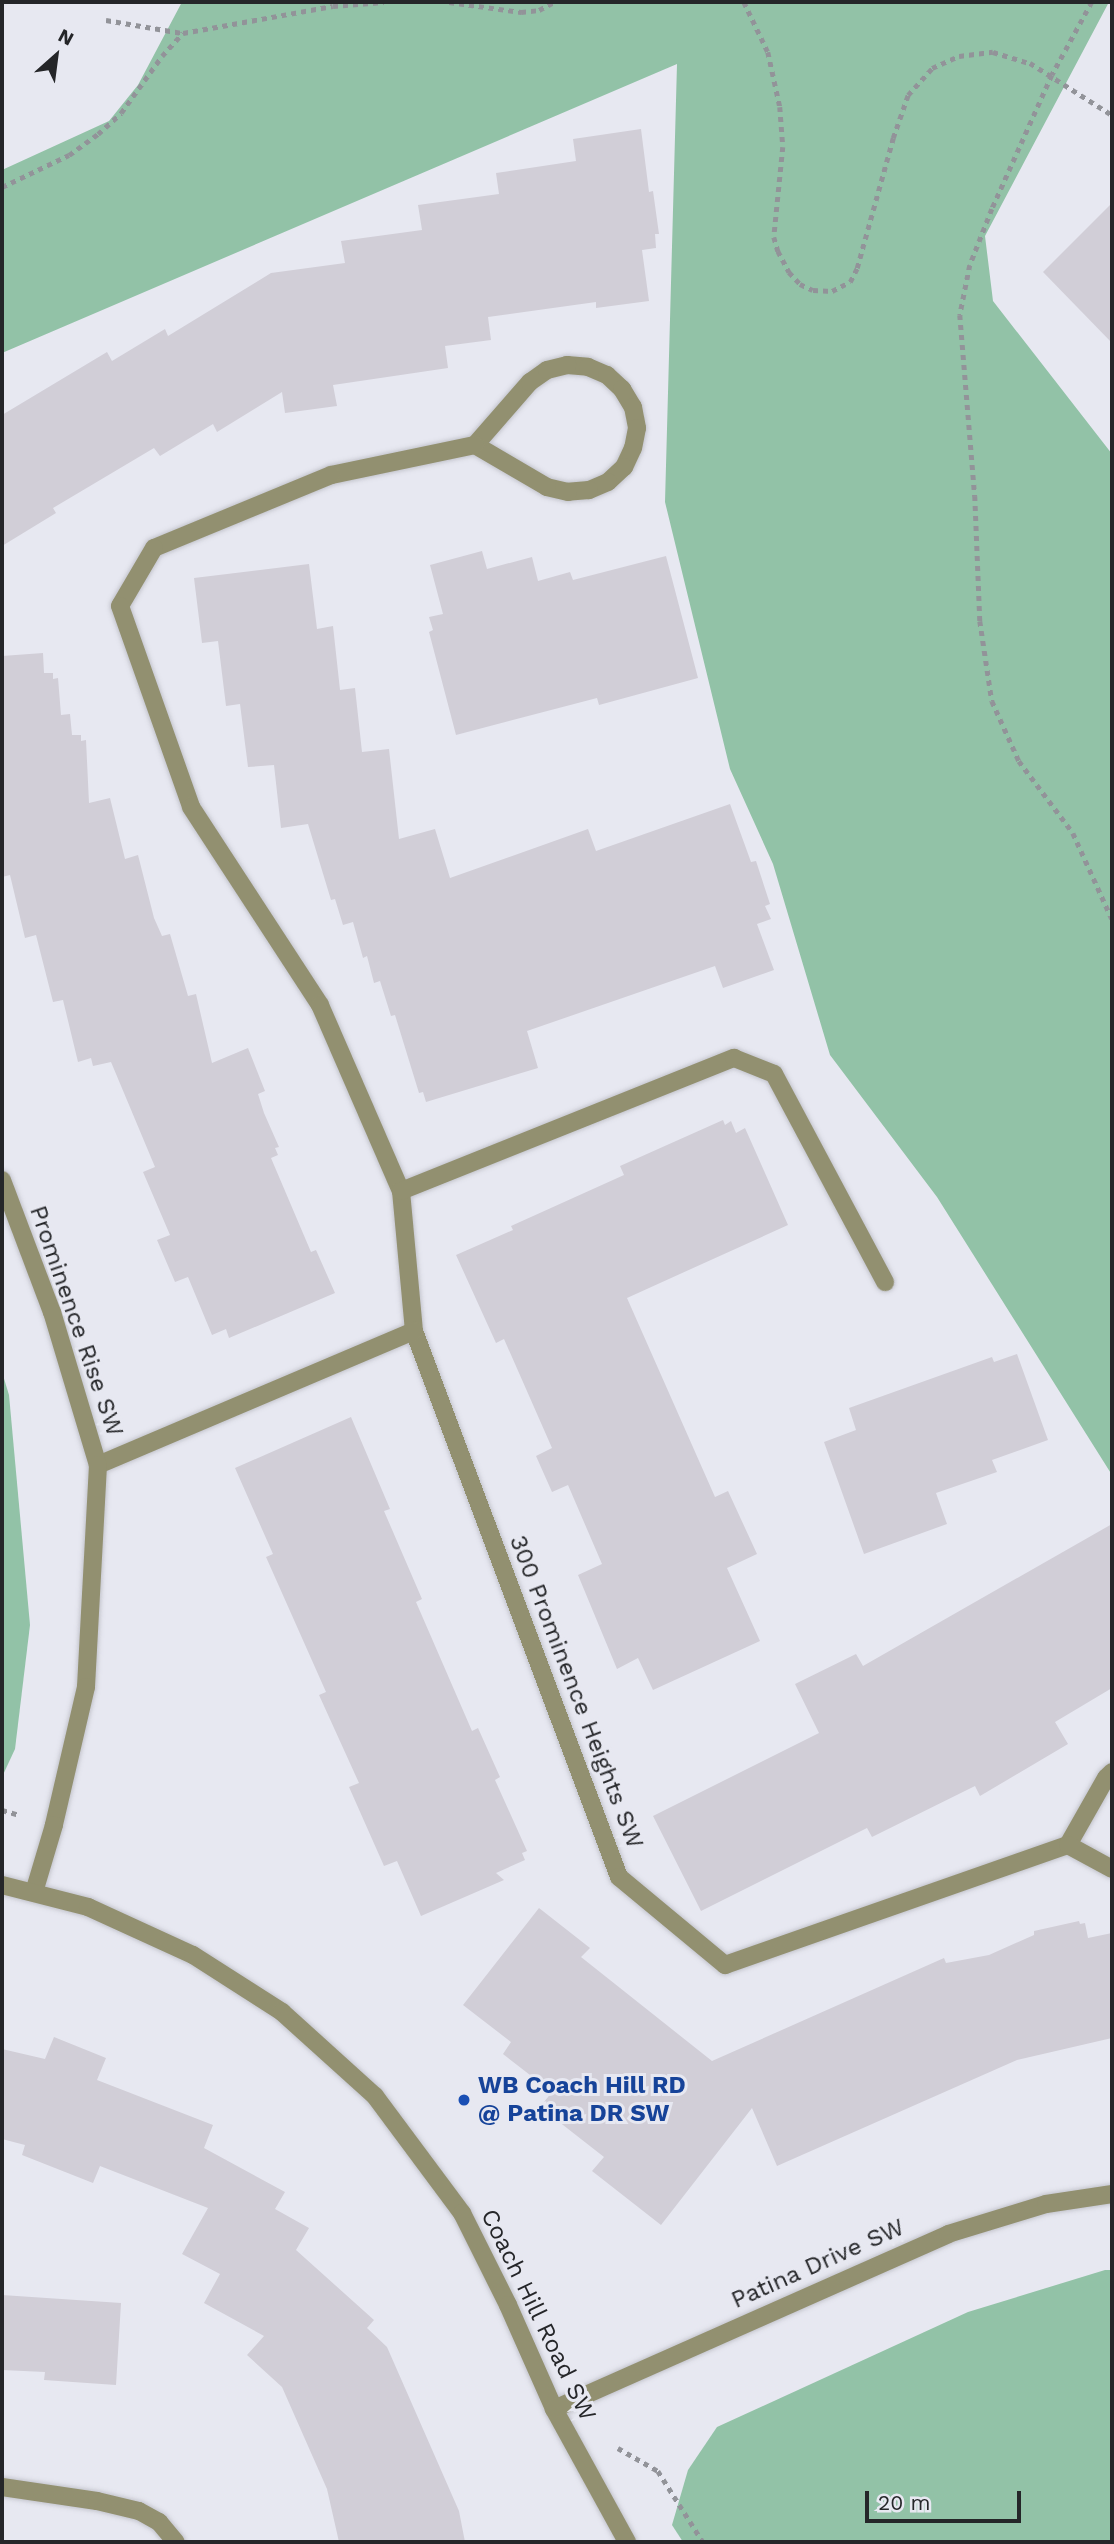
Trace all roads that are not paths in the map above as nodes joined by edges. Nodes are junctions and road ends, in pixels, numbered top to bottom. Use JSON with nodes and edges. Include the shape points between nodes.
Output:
{"nodes":[{"id":1,"x":475,"y":445,"type":"junction"},
{"id":2,"x":2,"y":1180,"type":"edge"},
{"id":3,"x":401,"y":1191,"type":"junction"},
{"id":4,"x":885,"y":1282,"type":"dead end"},
{"id":5,"x":414,"y":1331,"type":"junction"},
{"id":6,"x":98,"y":1465,"type":"junction"},
{"id":7,"x":1112,"y":1772,"type":"edge"},
{"id":8,"x":1068,"y":1845,"type":"junction"},
{"id":9,"x":1112,"y":1869,"type":"edge"},
{"id":10,"x":2,"y":1885,"type":"edge"},
{"id":11,"x":34,"y":1892,"type":"junction"},
{"id":12,"x":1112,"y":2194,"type":"edge"},
{"id":13,"x":554,"y":2409,"type":"junction"},
{"id":14,"x":2,"y":2487,"type":"edge"},
{"id":15,"x":176,"y":2542,"type":"edge"},
{"id":16,"x":627,"y":2542,"type":"edge"}],
"edges":[{"from":1,"to":1,"type":"street","via":[[547,487],[589,490],[608,482],[624,467],[633,448],[633,407],[622,389],[597,371],[567,365],[547,370],[530,382]]},
{"from":1,"to":3,"type":"street","via":[[331,475],[154,548],[120,606],[191,807],[320,1005]]},
{"from":2,"to":6,"type":"street","name":"Prominence Rise SW","via":[[52,1312]]},
{"from":3,"to":4,"type":"street","via":[[734,1058],[774,1074]]},
{"from":3,"to":5,"type":"street"},
{"from":5,"to":6,"type":"street"},
{"from":5,"to":8,"type":"street","name":"300 Prominence Heights SW","via":[[619,1877],[725,1965]]},
{"from":6,"to":11,"type":"street","name":"Prominence Rise SW","via":[[86,1687]]},
{"from":7,"to":8,"type":"street"},
{"from":8,"to":9,"type":"street"},
{"from":10,"to":11,"type":"street","name":"Coach Hill Road SW"},
{"from":11,"to":13,"type":"street","name":"Coach Hill Road SW","via":[[89,1907],[226,1974],[282,2012],[375,2096],[462,2214]]},
{"from":12,"to":13,"type":"street","name":"Patina Drive SW","via":[[1046,2204],[948,2234]]},
{"from":13,"to":16,"type":"street","name":"Coach Hill Road SW"},
{"from":14,"to":15,"type":"street","via":[[139,2511],[159,2522]]}]}
